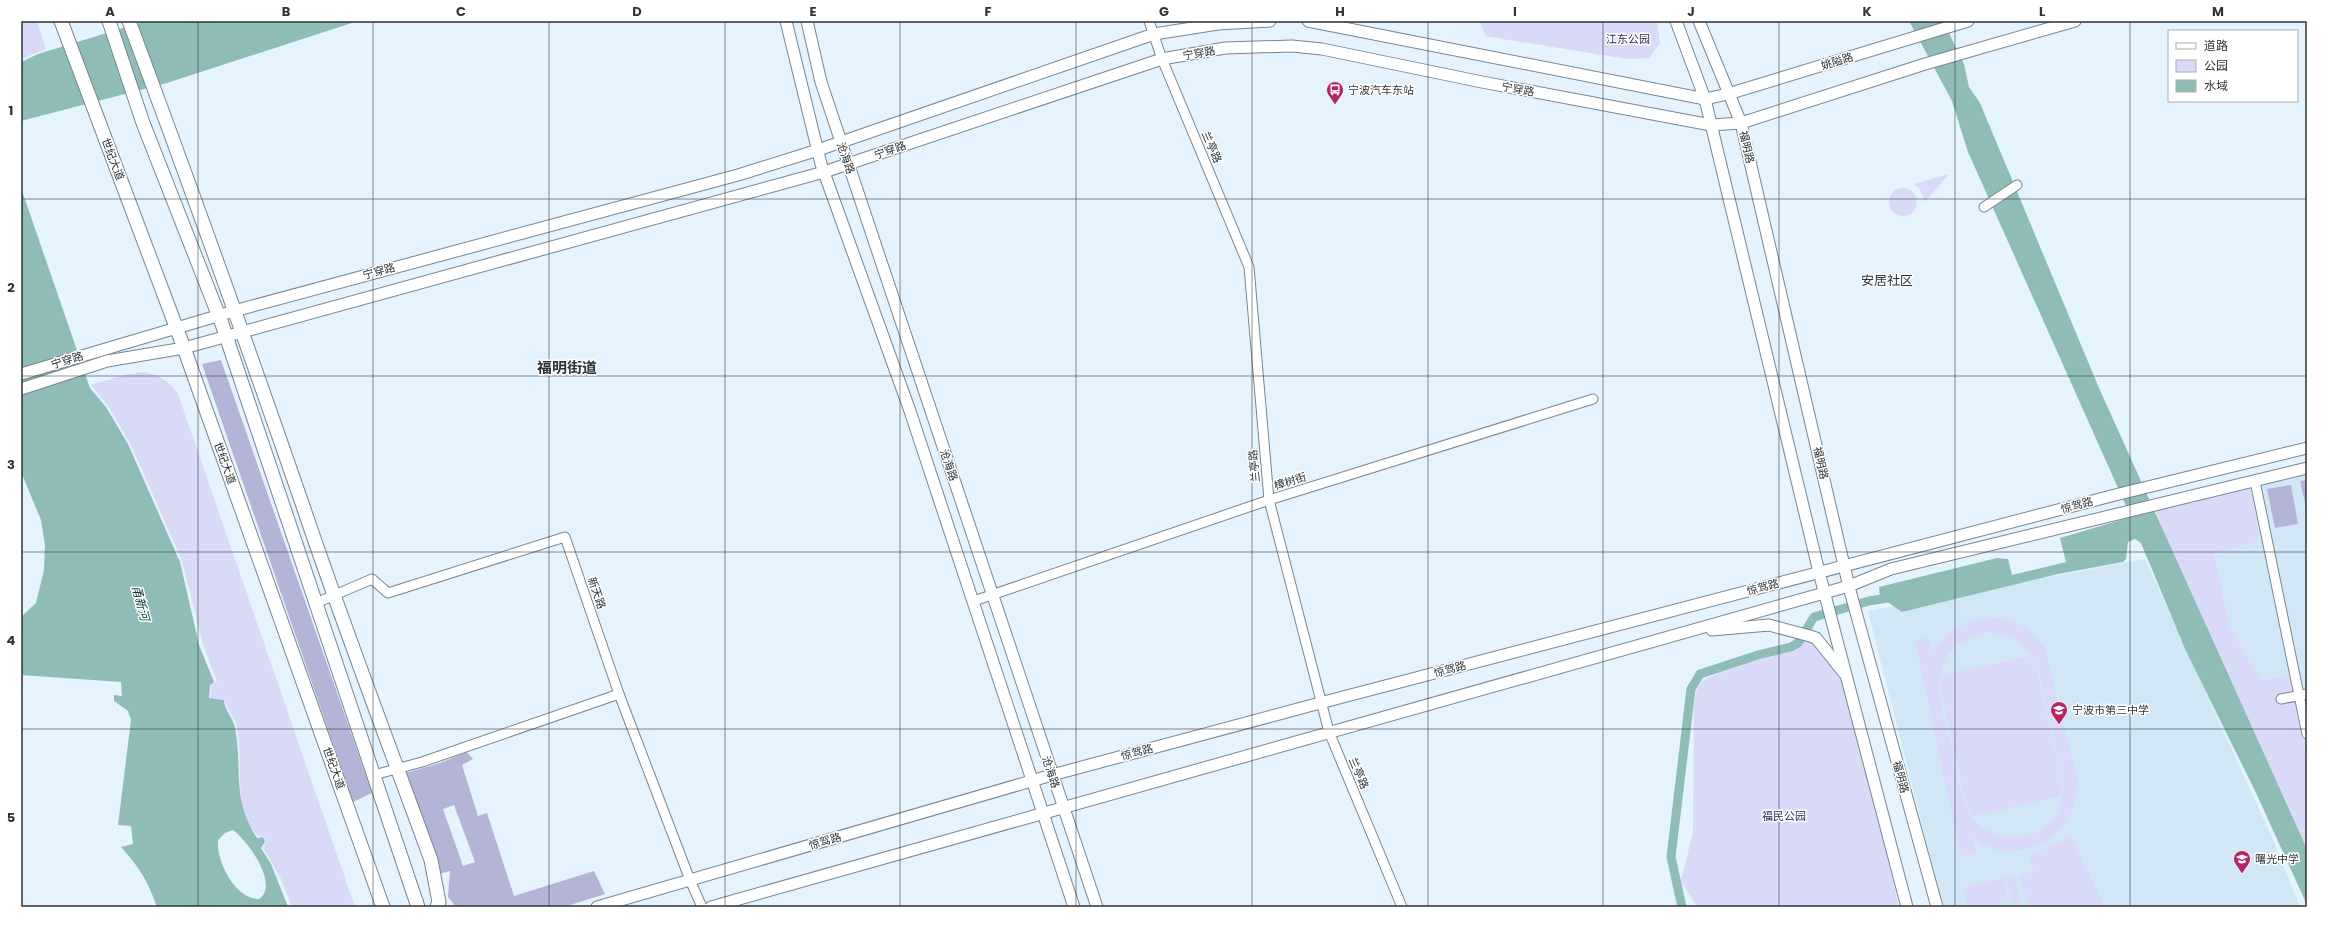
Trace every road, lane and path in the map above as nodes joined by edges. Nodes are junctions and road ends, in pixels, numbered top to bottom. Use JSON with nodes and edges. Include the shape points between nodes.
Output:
{"nodes":[{"id":1,"x":60,"y":21,"type":"edge"},
{"id":2,"x":109,"y":21,"type":"edge"},
{"id":3,"x":786,"y":21,"type":"edge"},
{"id":4,"x":807,"y":21,"type":"edge"},
{"id":5,"x":1149,"y":21,"type":"edge"},
{"id":6,"x":1270,"y":21,"type":"edge"},
{"id":7,"x":1308,"y":21,"type":"edge"},
{"id":8,"x":1676,"y":21,"type":"edge"},
{"id":9,"x":1699,"y":21,"type":"edge"},
{"id":10,"x":1968,"y":21,"type":"edge"},
{"id":11,"x":2075,"y":21,"type":"edge"},
{"id":12,"x":1327,"y":23,"type":"edge"},
{"id":13,"x":131,"y":26,"type":"edge"},
{"id":14,"x":1154,"y":34,"type":"junction"},
{"id":15,"x":1162,"y":59,"type":"junction"},
{"id":16,"x":1728,"y":94,"type":"junction"},
{"id":17,"x":1705,"y":99,"type":"junction"},
{"id":18,"x":1741,"y":123,"type":"junction"},
{"id":19,"x":1712,"y":124,"type":"junction"},
{"id":20,"x":841,"y":142,"type":"junction"},
{"id":21,"x":818,"y":150,"type":"junction"},
{"id":22,"x":848,"y":164,"type":"junction"},
{"id":23,"x":824,"y":172,"type":"junction"},
{"id":24,"x":2017,"y":185,"type":"dead end"},
{"id":25,"x":1984,"y":207,"type":"dead end"},
{"id":26,"x":234,"y":310,"type":"junction"},
{"id":27,"x":218,"y":316,"type":"junction"},
{"id":28,"x":177,"y":327,"type":"junction"},
{"id":29,"x":242,"y":332,"type":"junction"},
{"id":30,"x":226,"y":337,"type":"junction"},
{"id":31,"x":184,"y":348,"type":"junction"},
{"id":32,"x":21,"y":374,"type":"edge"},
{"id":33,"x":21,"y":389,"type":"edge"},
{"id":34,"x":1593,"y":399,"type":"dead end"},
{"id":35,"x":2307,"y":448,"type":"edge"},
{"id":36,"x":2307,"y":468,"type":"edge"},
{"id":37,"x":2255,"y":481,"type":"junction"},
{"id":38,"x":1269,"y":500,"type":"junction"},
{"id":39,"x":1844,"y":566,"type":"junction"},
{"id":40,"x":1819,"y":572,"type":"junction"},
{"id":41,"x":1849,"y":587,"type":"junction"},
{"id":42,"x":1825,"y":593,"type":"junction"},
{"id":43,"x":993,"y":594,"type":"junction"},
{"id":44,"x":335,"y":595,"type":"junction"},
{"id":45,"x":974,"y":601,"type":"junction"},
{"id":46,"x":316,"y":603,"type":"junction"},
{"id":47,"x":1687,"y":632,"type":"junction"},
{"id":48,"x":1847,"y":677,"type":"junction"},
{"id":49,"x":619,"y":694,"type":"junction"},
{"id":50,"x":2303,"y":695,"type":"edge"},
{"id":51,"x":2281,"y":699,"type":"dead end"},
{"id":52,"x":1320,"y":703,"type":"junction"},
{"id":53,"x":1329,"y":732,"type":"junction"},
{"id":54,"x":2307,"y":734,"type":"edge"},
{"id":55,"x":398,"y":769,"type":"junction"},
{"id":56,"x":374,"y":775,"type":"junction"},
{"id":57,"x":1052,"y":775,"type":"junction"},
{"id":58,"x":1033,"y":781,"type":"junction"},
{"id":59,"x":1063,"y":808,"type":"junction"},
{"id":60,"x":1043,"y":813,"type":"junction"},
{"id":61,"x":690,"y":880,"type":"junction"},
{"id":62,"x":383,"y":907,"type":"edge"},
{"id":63,"x":418,"y":907,"type":"edge"},
{"id":64,"x":436,"y":907,"type":"edge"},
{"id":65,"x":597,"y":907,"type":"edge"},
{"id":66,"x":702,"y":907,"type":"edge"},
{"id":67,"x":711,"y":907,"type":"edge"},
{"id":68,"x":1074,"y":907,"type":"edge"},
{"id":69,"x":1097,"y":907,"type":"edge"},
{"id":70,"x":1402,"y":907,"type":"edge"},
{"id":71,"x":1907,"y":907,"type":"edge"},
{"id":72,"x":1937,"y":907,"type":"edge"}],
"edges":[{"from":1,"to":28,"type":"highway","name":"世纪大道"},
{"from":2,"to":27,"type":"highway","via":[[143,123]]},
{"from":3,"to":21,"type":"main road","name":"沧海路"},
{"from":4,"to":20,"type":"main road","name":"沧海路","via":[[821,82]]},
{"from":5,"to":14,"type":"street","name":"兰亭路"},
{"from":6,"to":14,"type":"main road","via":[[1218,24]]},
{"from":7,"to":12,"type":"main road"},
{"from":8,"to":17,"type":"main road"},
{"from":9,"to":16,"type":"main road","name":"福明路"},
{"from":10,"to":16,"type":"main road","name":"姚隘路"},
{"from":11,"to":18,"type":"main road","via":[[1925,64]]},
{"from":12,"to":17,"type":"main road"},
{"from":13,"to":26,"type":"highway"},
{"from":14,"to":15,"type":"street","name":"兰亭路"},
{"from":14,"to":20,"type":"main road"},
{"from":15,"to":19,"type":"main road","name":"宁穿路","via":[[1225,48],[1292,46],[1322,49],[1482,82]]},
{"from":15,"to":22,"type":"main road","name":"宁穿路"},
{"from":15,"to":38,"type":"street","name":"兰亭路","via":[[1249,267]]},
{"from":16,"to":17,"type":"main road","name":"姚隘路"},
{"from":16,"to":18,"type":"main road","name":"福明路"},
{"from":17,"to":19,"type":"main road"},
{"from":18,"to":19,"type":"main road"},
{"from":18,"to":39,"type":"main road","name":"福明路"},
{"from":19,"to":40,"type":"main road"},
{"from":20,"to":21,"type":"main road"},
{"from":20,"to":22,"type":"main road","name":"沧海路"},
{"from":21,"to":23,"type":"main road","name":"沧海路"},
{"from":21,"to":26,"type":"main road","name":"宁穿路","via":[[738,175]]},
{"from":22,"to":23,"type":"main road","name":"宁穿路"},
{"from":22,"to":43,"type":"main road","name":"沧海路"},
{"from":23,"to":29,"type":"main road","name":"宁穿路"},
{"from":23,"to":45,"type":"main road","name":"沧海路","via":[[910,411]]},
{"from":24,"to":25,"type":"street"},
{"from":26,"to":27,"type":"main road","name":"宁穿路"},
{"from":26,"to":29,"type":"highway"},
{"from":27,"to":28,"type":"main road","name":"宁穿路"},
{"from":27,"to":30,"type":"highway"},
{"from":28,"to":31,"type":"highway","name":"世纪大道"},
{"from":28,"to":32,"type":"main road","name":"宁穿路"},
{"from":29,"to":30,"type":"main road","name":"宁穿路"},
{"from":29,"to":44,"type":"highway"},
{"from":30,"to":31,"type":"main road","name":"宁穿路"},
{"from":30,"to":46,"type":"highway"},
{"from":31,"to":33,"type":"main road","name":"宁穿路","via":[[107,361]]},
{"from":31,"to":62,"type":"highway","name":"世纪大道"},
{"from":34,"to":38,"type":"street","name":"樟树街"},
{"from":35,"to":39,"type":"main road","name":"惊驾路"},
{"from":36,"to":37,"type":"main road","name":"惊驾路"},
{"from":37,"to":41,"type":"main road","name":"惊驾路","via":[[1891,569]]},
{"from":37,"to":50,"type":"street"},
{"from":38,"to":43,"type":"street","name":"樟树街"},
{"from":38,"to":52,"type":"street","name":"兰亭路"},
{"from":39,"to":40,"type":"main road","name":"惊驾路"},
{"from":39,"to":41,"type":"main road","name":"福明路"},
{"from":40,"to":42,"type":"main road"},
{"from":40,"to":52,"type":"main road","name":"惊驾路"},
{"from":41,"to":42,"type":"main road","name":"惊驾路"},
{"from":41,"to":72,"type":"main road","name":"福明路"},
{"from":42,"to":47,"type":"main road","name":"惊驾路"},
{"from":42,"to":48,"type":"main road"},
{"from":43,"to":45,"type":"street","name":"樟树街"},
{"from":43,"to":57,"type":"main road","name":"沧海路"},
{"from":44,"to":46,"type":"street","name":"新天路"},
{"from":44,"to":49,"type":"street","name":"新天路","via":[[372,579],[388,593],[565,537]]},
{"from":44,"to":55,"type":"highway"},
{"from":45,"to":58,"type":"main road","name":"沧海路"},
{"from":46,"to":56,"type":"highway"},
{"from":47,"to":48,"type":"main road","via":[[1769,625],[1810,636],[1816,638]]},
{"from":47,"to":53,"type":"main road","name":"惊驾路"},
{"from":48,"to":71,"type":"main road"},
{"from":49,"to":55,"type":"street"},
{"from":49,"to":61,"type":"street","name":"新天路"},
{"from":50,"to":51,"type":"street"},
{"from":50,"to":54,"type":"street"},
{"from":52,"to":53,"type":"street","name":"兰亭路"},
{"from":52,"to":57,"type":"main road","name":"惊驾路"},
{"from":53,"to":59,"type":"main road","name":"惊驾路"},
{"from":53,"to":70,"type":"street","name":"兰亭路"},
{"from":55,"to":56,"type":"street"},
{"from":55,"to":64,"type":"highway","via":[[431,860],[439,902]]},
{"from":56,"to":63,"type":"highway"},
{"from":57,"to":58,"type":"main road","name":"惊驾路"},
{"from":57,"to":59,"type":"main road","name":"沧海路"},
{"from":58,"to":60,"type":"main road","name":"沧海路"},
{"from":58,"to":61,"type":"main road","name":"惊驾路"},
{"from":59,"to":60,"type":"main road","name":"惊驾路"},
{"from":59,"to":69,"type":"main road","name":"沧海路"},
{"from":60,"to":67,"type":"main road","name":"惊驾路"},
{"from":60,"to":68,"type":"main road","name":"沧海路"},
{"from":61,"to":65,"type":"main road","name":"惊驾路"},
{"from":61,"to":66,"type":"street","name":"新天路"}]}
